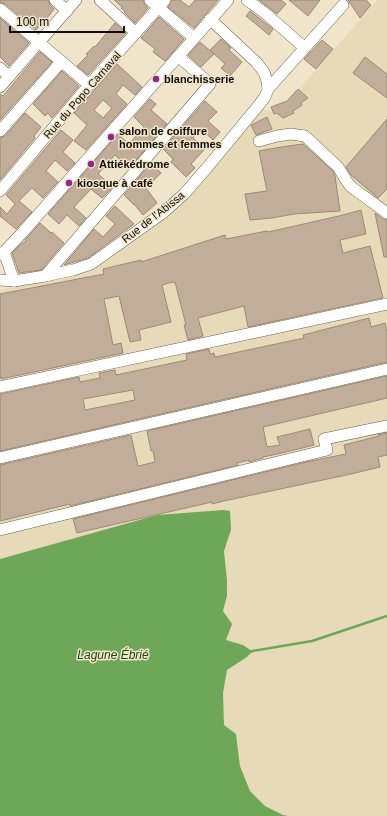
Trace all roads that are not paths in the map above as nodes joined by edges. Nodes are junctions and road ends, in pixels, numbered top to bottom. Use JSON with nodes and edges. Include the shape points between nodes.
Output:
{"nodes":[{"id":1,"x":55,"y":0,"type":"edge"},
{"id":2,"x":76,"y":0,"type":"edge"},
{"id":3,"x":100,"y":0,"type":"edge"},
{"id":4,"x":150,"y":0,"type":"edge"},
{"id":5,"x":228,"y":0,"type":"edge"},
{"id":6,"x":247,"y":0,"type":"edge"},
{"id":7,"x":162,"y":4,"type":"edge"},
{"id":8,"x":343,"y":5,"type":"dead end"},
{"id":9,"x":0,"y":9,"type":"edge"},
{"id":10,"x":67,"y":11,"type":"junction"},
{"id":11,"x":210,"y":19,"type":"junction"},
{"id":12,"x":136,"y":33,"type":"junction"},
{"id":13,"x":194,"y":38,"type":"junction"},
{"id":14,"x":39,"y":43,"type":"junction"},
{"id":15,"x":305,"y":48,"type":"junction"},
{"id":16,"x":178,"y":56,"type":"junction"},
{"id":17,"x":61,"y":62,"type":"junction"},
{"id":18,"x":0,"y":68,"type":"edge"},
{"id":19,"x":9,"y":76,"type":"junction"},
{"id":20,"x":89,"y":85,"type":"junction"},
{"id":21,"x":0,"y":87,"type":"edge"},
{"id":22,"x":268,"y":89,"type":"junction"},
{"id":23,"x":0,"y":131,"type":"edge"},
{"id":24,"x":259,"y":141,"type":"dead end"},
{"id":25,"x":0,"y":191,"type":"edge"},
{"id":26,"x":387,"y":213,"type":"edge"},
{"id":27,"x":3,"y":252,"type":"edge"},
{"id":28,"x":45,"y":276,"type":"junction"},
{"id":29,"x":0,"y":280,"type":"edge"},
{"id":30,"x":14,"y":282,"type":"junction"},
{"id":31,"x":387,"y":304,"type":"edge"},
{"id":32,"x":387,"y":369,"type":"edge"},
{"id":33,"x":0,"y":386,"type":"edge"},
{"id":34,"x":387,"y":426,"type":"edge"},
{"id":35,"x":0,"y":458,"type":"edge"},
{"id":36,"x":0,"y":530,"type":"edge"}],
"edges":[{"from":1,"to":10,"type":"street"},
{"from":2,"to":10,"type":"street"},
{"from":3,"to":12,"type":"street"},
{"from":4,"to":7,"type":"street"},
{"from":5,"to":11,"type":"street"},
{"from":6,"to":15,"type":"street"},
{"from":7,"to":12,"type":"street","name":"Rue du Popo Carnaval"},
{"from":7,"to":13,"type":"street"},
{"from":8,"to":15,"type":"street","name":"Rue de l'Abissa"},
{"from":9,"to":14,"type":"street"},
{"from":10,"to":14,"type":"street"},
{"from":11,"to":13,"type":"street"},
{"from":11,"to":22,"type":"street","via":[[256,62],[264,72]]},
{"from":12,"to":20,"type":"street","name":"Rue du Popo Carnaval"},
{"from":13,"to":16,"type":"street"},
{"from":14,"to":17,"type":"street"},
{"from":14,"to":19,"type":"street"},
{"from":15,"to":22,"type":"street","name":"Rue de l'Abissa"},
{"from":16,"to":27,"type":"street"},
{"from":16,"to":28,"type":"street","via":[[210,84]]},
{"from":17,"to":20,"type":"street"},
{"from":17,"to":23,"type":"street"},
{"from":18,"to":19,"type":"street"},
{"from":19,"to":21,"type":"street"},
{"from":20,"to":25,"type":"street","name":"Rue du Popo Carnaval"},
{"from":22,"to":28,"type":"street","name":"Rue de l'Abissa","via":[[265,97],[206,169],[164,212],[91,264]]},
{"from":24,"to":26,"type":"street","via":[[291,134],[305,136],[338,167],[350,186]]},
{"from":27,"to":30,"type":"street"},
{"from":28,"to":30,"type":"street","name":"Rue de l'Abissa"},
{"from":29,"to":30,"type":"street","name":"Rue de l'Abissa"},
{"from":31,"to":33,"type":"street"},
{"from":32,"to":35,"type":"street"},
{"from":34,"to":36,"type":"street","via":[[324,439],[327,450]]}]}
